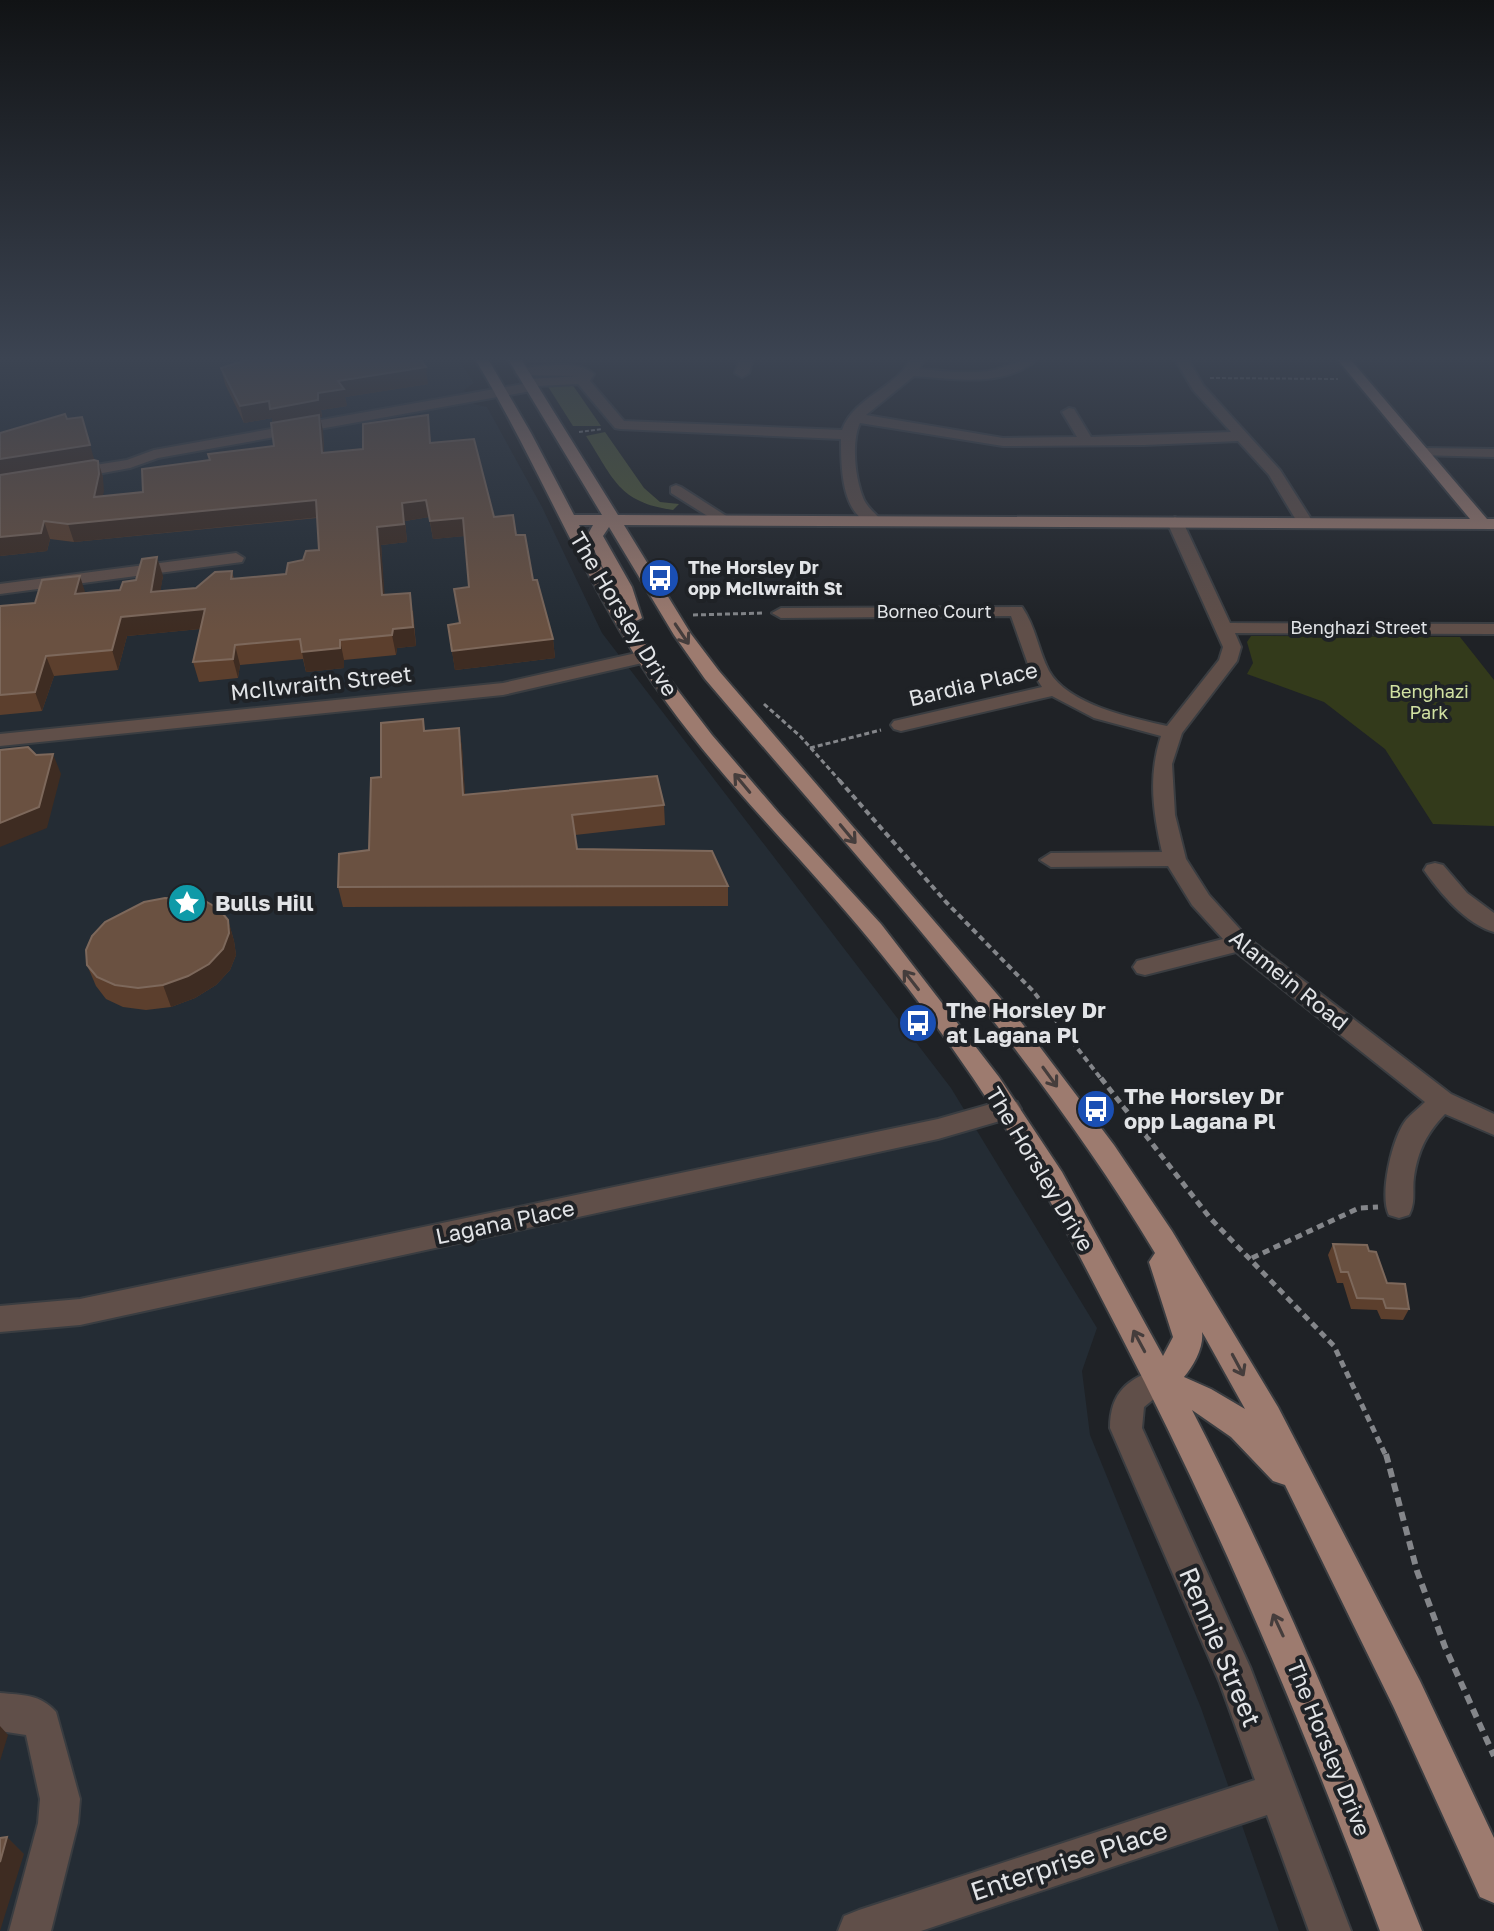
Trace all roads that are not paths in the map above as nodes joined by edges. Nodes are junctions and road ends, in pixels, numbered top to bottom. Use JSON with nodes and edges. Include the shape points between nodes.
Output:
{"nodes":[{"id":1,"x":181,"y":449,"type":"edge"},
{"id":2,"x":533,"y":449,"type":"edge"},
{"id":3,"x":574,"y":449,"type":"edge"},
{"id":4,"x":576,"y":449,"type":"edge"},
{"id":5,"x":849,"y":449,"type":"edge"},
{"id":6,"x":1255,"y":449,"type":"edge"},
{"id":7,"x":1421,"y":449,"type":"edge"},
{"id":8,"x":1423,"y":452,"type":"junction"},
{"id":9,"x":1494,"y":453,"type":"edge"},
{"id":10,"x":56,"y":476,"type":"edge"},
{"id":11,"x":676,"y":490,"type":"dead end"},
{"id":12,"x":688,"y":519,"type":"junction"},
{"id":13,"x":723,"y":519,"type":"junction"},
{"id":14,"x":568,"y":520,"type":"junction"},
{"id":15,"x":612,"y":520,"type":"junction"},
{"id":16,"x":873,"y":520,"type":"junction"},
{"id":17,"x":1175,"y":522,"type":"junction"},
{"id":18,"x":1305,"y":522,"type":"junction"},
{"id":19,"x":1488,"y":524,"type":"edge"},
{"id":20,"x":236,"y":558,"type":"dead end"},
{"id":21,"x":0,"y":589,"type":"edge"},
{"id":22,"x":781,"y":613,"type":"road end"},
{"id":23,"x":1224,"y":628,"type":"junction"},
{"id":24,"x":1494,"y":629,"type":"edge"},
{"id":25,"x":645,"y":657,"type":"junction"},
{"id":26,"x":1055,"y":690,"type":"junction"},
{"id":27,"x":901,"y":725,"type":"road end"},
{"id":28,"x":1172,"y":733,"type":"junction"},
{"id":29,"x":0,"y":740,"type":"edge"},
{"id":30,"x":1175,"y":859,"type":"junction"},
{"id":31,"x":1051,"y":860,"type":"dead end"},
{"id":32,"x":1435,"y":870,"type":"dead end"},
{"id":33,"x":1494,"y":924,"type":"edge"},
{"id":34,"x":1240,"y":943,"type":"junction"},
{"id":35,"x":1145,"y":967,"type":"dead end"},
{"id":36,"x":1442,"y":1101,"type":"junction"},
{"id":37,"x":1008,"y":1109,"type":"junction"},
{"id":38,"x":1494,"y":1125,"type":"edge"},
{"id":39,"x":1399,"y":1207,"type":"road end"},
{"id":40,"x":1151,"y":1225,"type":"junction"},
{"id":41,"x":0,"y":1319,"type":"edge"},
{"id":42,"x":1161,"y":1382,"type":"junction"},
{"id":43,"x":1313,"y":1501,"type":"junction"},
{"id":44,"x":0,"y":1712,"type":"edge"},
{"id":45,"x":1278,"y":1792,"type":"junction"},
{"id":46,"x":1494,"y":1883,"type":"edge"},
{"id":47,"x":30,"y":1931,"type":"edge"},
{"id":48,"x":859,"y":1931,"type":"edge"},
{"id":49,"x":1330,"y":1931,"type":"edge"},
{"id":50,"x":1401,"y":1931,"type":"edge"}],
"edges":[{"from":1,"to":10,"type":"street","via":[[154,454],[113,473]]},
{"from":2,"to":14,"type":"main road","name":"The Horsley Drive"},
{"from":3,"to":15,"type":"main road","name":"The Horsley Drive"},
{"from":4,"to":12,"type":"main road","via":[[616,501],[643,512]]},
{"from":5,"to":16,"type":"street","via":[[854,500]]},
{"from":6,"to":18,"type":"street"},
{"from":7,"to":8,"type":"main road"},
{"from":8,"to":9,"type":"street"},
{"from":8,"to":19,"type":"main road"},
{"from":11,"to":13,"type":"street"},
{"from":12,"to":13,"type":"main road"},
{"from":12,"to":15,"type":"main road"},
{"from":13,"to":16,"type":"main road"},
{"from":14,"to":15,"type":"main road"},
{"from":14,"to":25,"type":"main road","name":"The Horsley Drive"},
{"from":15,"to":25,"type":"main road","via":[[601,524],[595,536],[623,587]]},
{"from":15,"to":40,"type":"main road","name":"The Horsley Drive","one_way":true,"via":[[712,675],[1037,1059]]},
{"from":16,"to":17,"type":"main road"},
{"from":17,"to":18,"type":"main road"},
{"from":17,"to":23,"type":"street","name":"Alamein Road"},
{"from":18,"to":19,"type":"main road"},
{"from":20,"to":21,"type":"street"},
{"from":22,"to":26,"type":"street","name":"Borneo Court","via":[[1016,611],[1026,624],[1042,675]]},
{"from":23,"to":24,"type":"street","name":"Benghazi Street"},
{"from":23,"to":28,"type":"street","name":"Alamein Road","via":[[1232,647],[1228,661]]},
{"from":25,"to":29,"type":"street","name":"McIlwraith Street","via":[[503,689]]},
{"from":37,"to":25,"type":"main road","name":"The Horsley Drive","one_way":true,"via":[[851,904],[771,819]]},
{"from":26,"to":27,"type":"street","name":"Bardia Place"},
{"from":26,"to":28,"type":"street","via":[[1129,723]]},
{"from":28,"to":30,"type":"street","name":"Alamein Road","via":[[1162,764],[1161,792]]},
{"from":30,"to":31,"type":"street"},
{"from":30,"to":34,"type":"street","name":"Alamein Road","via":[[1200,900]]},
{"from":32,"to":33,"type":"street","via":[[1459,898]]},
{"from":34,"to":35,"type":"street"},
{"from":34,"to":36,"type":"street","name":"Alamein Road"},
{"from":36,"to":38,"type":"street","name":"Alamein Road"},
{"from":36,"to":39,"type":"street","via":[[1415,1128],[1400,1176]]},
{"from":37,"to":41,"type":"street","name":"Lagana Place","via":[[938,1129],[96,1309]]},
{"from":42,"to":37,"type":"main road","name":"The Horsley Drive","one_way":true},
{"from":40,"to":42,"type":"main road","via":[[1188,1337],[1181,1357]]},
{"from":40,"to":43,"type":"main road","name":"The Horsley Drive","one_way":true,"via":[[1227,1344]]},
{"from":42,"to":43,"type":"main road","via":[[1225,1411]]},
{"from":42,"to":45,"type":"street","name":"Rennie Street","via":[[1133,1396],[1125,1409],[1126,1428],[1237,1680]]},
{"from":50,"to":42,"type":"main road","name":"The Horsley Drive","one_way":true,"via":[[1290,1651]]},
{"from":43,"to":46,"type":"main road","name":"The Horsley Drive"},
{"from":44,"to":47,"type":"street","via":[[33,1714],[43,1725],[60,1799]]},
{"from":45,"to":48,"type":"street","name":"Enterprise Place"},
{"from":45,"to":49,"type":"street","name":"Rennie Street"}]}
